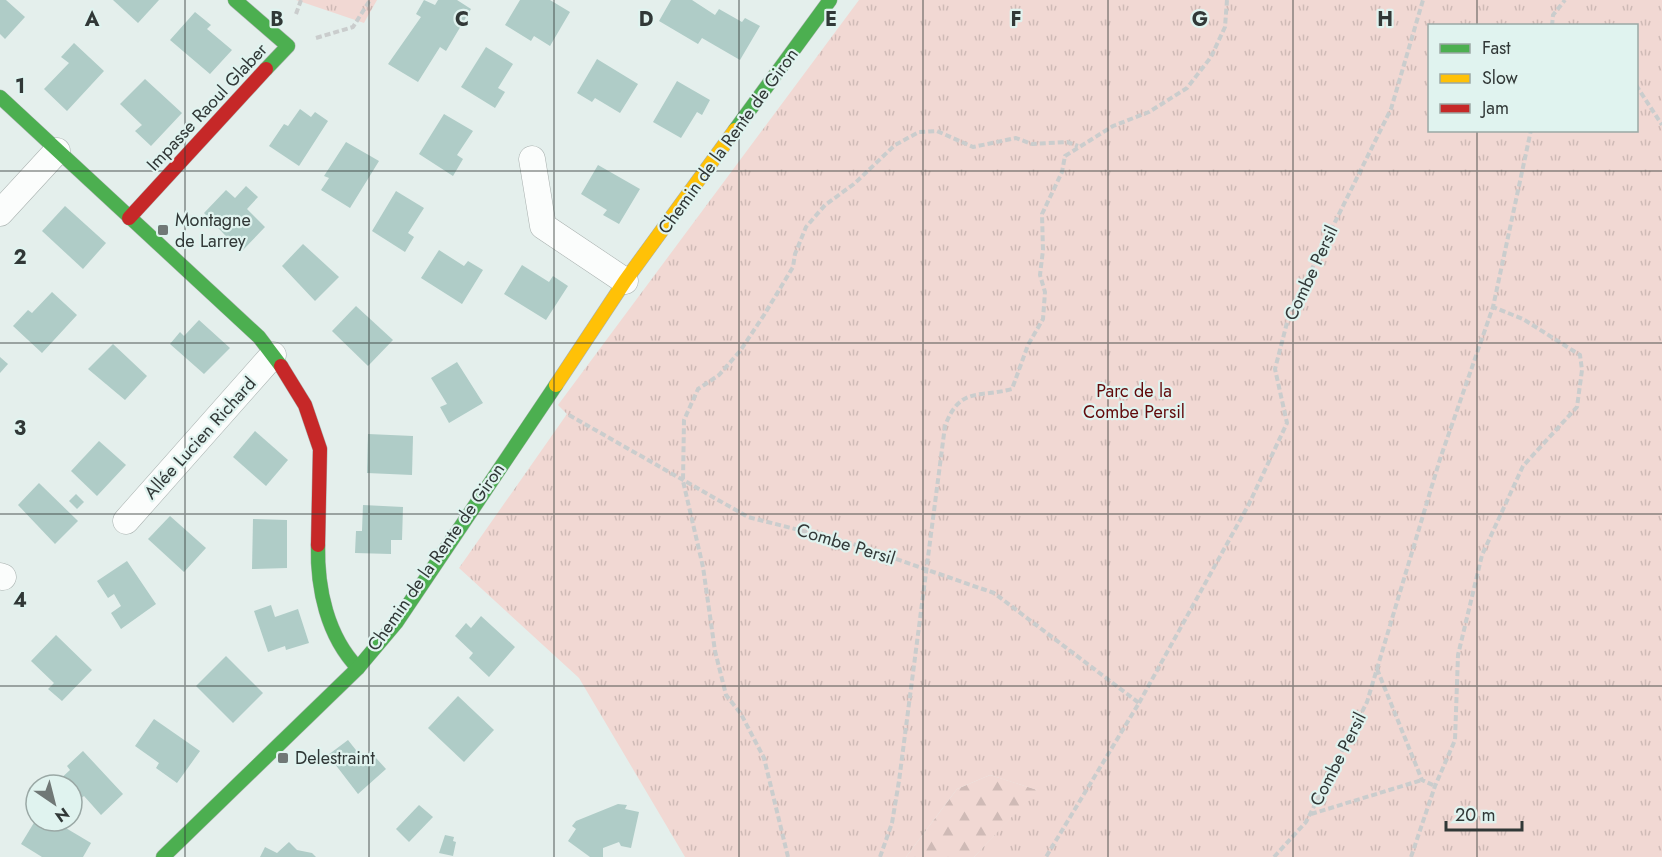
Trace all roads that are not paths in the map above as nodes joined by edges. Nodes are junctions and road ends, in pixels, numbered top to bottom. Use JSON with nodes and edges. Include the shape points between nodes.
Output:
{"nodes":[{"id":1,"x":235,"y":0,"type":"edge"},
{"id":2,"x":819,"y":3,"type":"edge"},
{"id":3,"x":0,"y":97,"type":"edge"},
{"id":4,"x":57,"y":151,"type":"junction"},
{"id":5,"x":532,"y":159,"type":"dead end"},
{"id":6,"x":0,"y":213,"type":"edge"},
{"id":7,"x":129,"y":218,"type":"junction"},
{"id":8,"x":625,"y":281,"type":"junction"},
{"id":9,"x":273,"y":355,"type":"junction"},
{"id":10,"x":126,"y":521,"type":"dead end"},
{"id":11,"x":358,"y":668,"type":"junction"},
{"id":12,"x":163,"y":857,"type":"edge"}],
"edges":[{"from":1,"to":7,"type":"street","name":"Impasse Raoul Glaber","via":[[288,46]]},
{"from":2,"to":8,"type":"street","name":"Chemin de la Rente de Giron"},
{"from":3,"to":4,"type":"street"},
{"from":4,"to":6,"type":"street"},
{"from":4,"to":7,"type":"street"},
{"from":5,"to":8,"type":"street","via":[[543,226]]},
{"from":7,"to":9,"type":"street","via":[[260,337]]},
{"from":8,"to":11,"type":"street","name":"Chemin de la Rente de Giron","via":[[396,623]]},
{"from":9,"to":10,"type":"street","name":"Allée Lucien Richard"},
{"from":9,"to":11,"type":"street","via":[[317,432],[317,568],[342,646]]},
{"from":11,"to":12,"type":"street","name":"Chemin de la Rente de Giron"}]}
